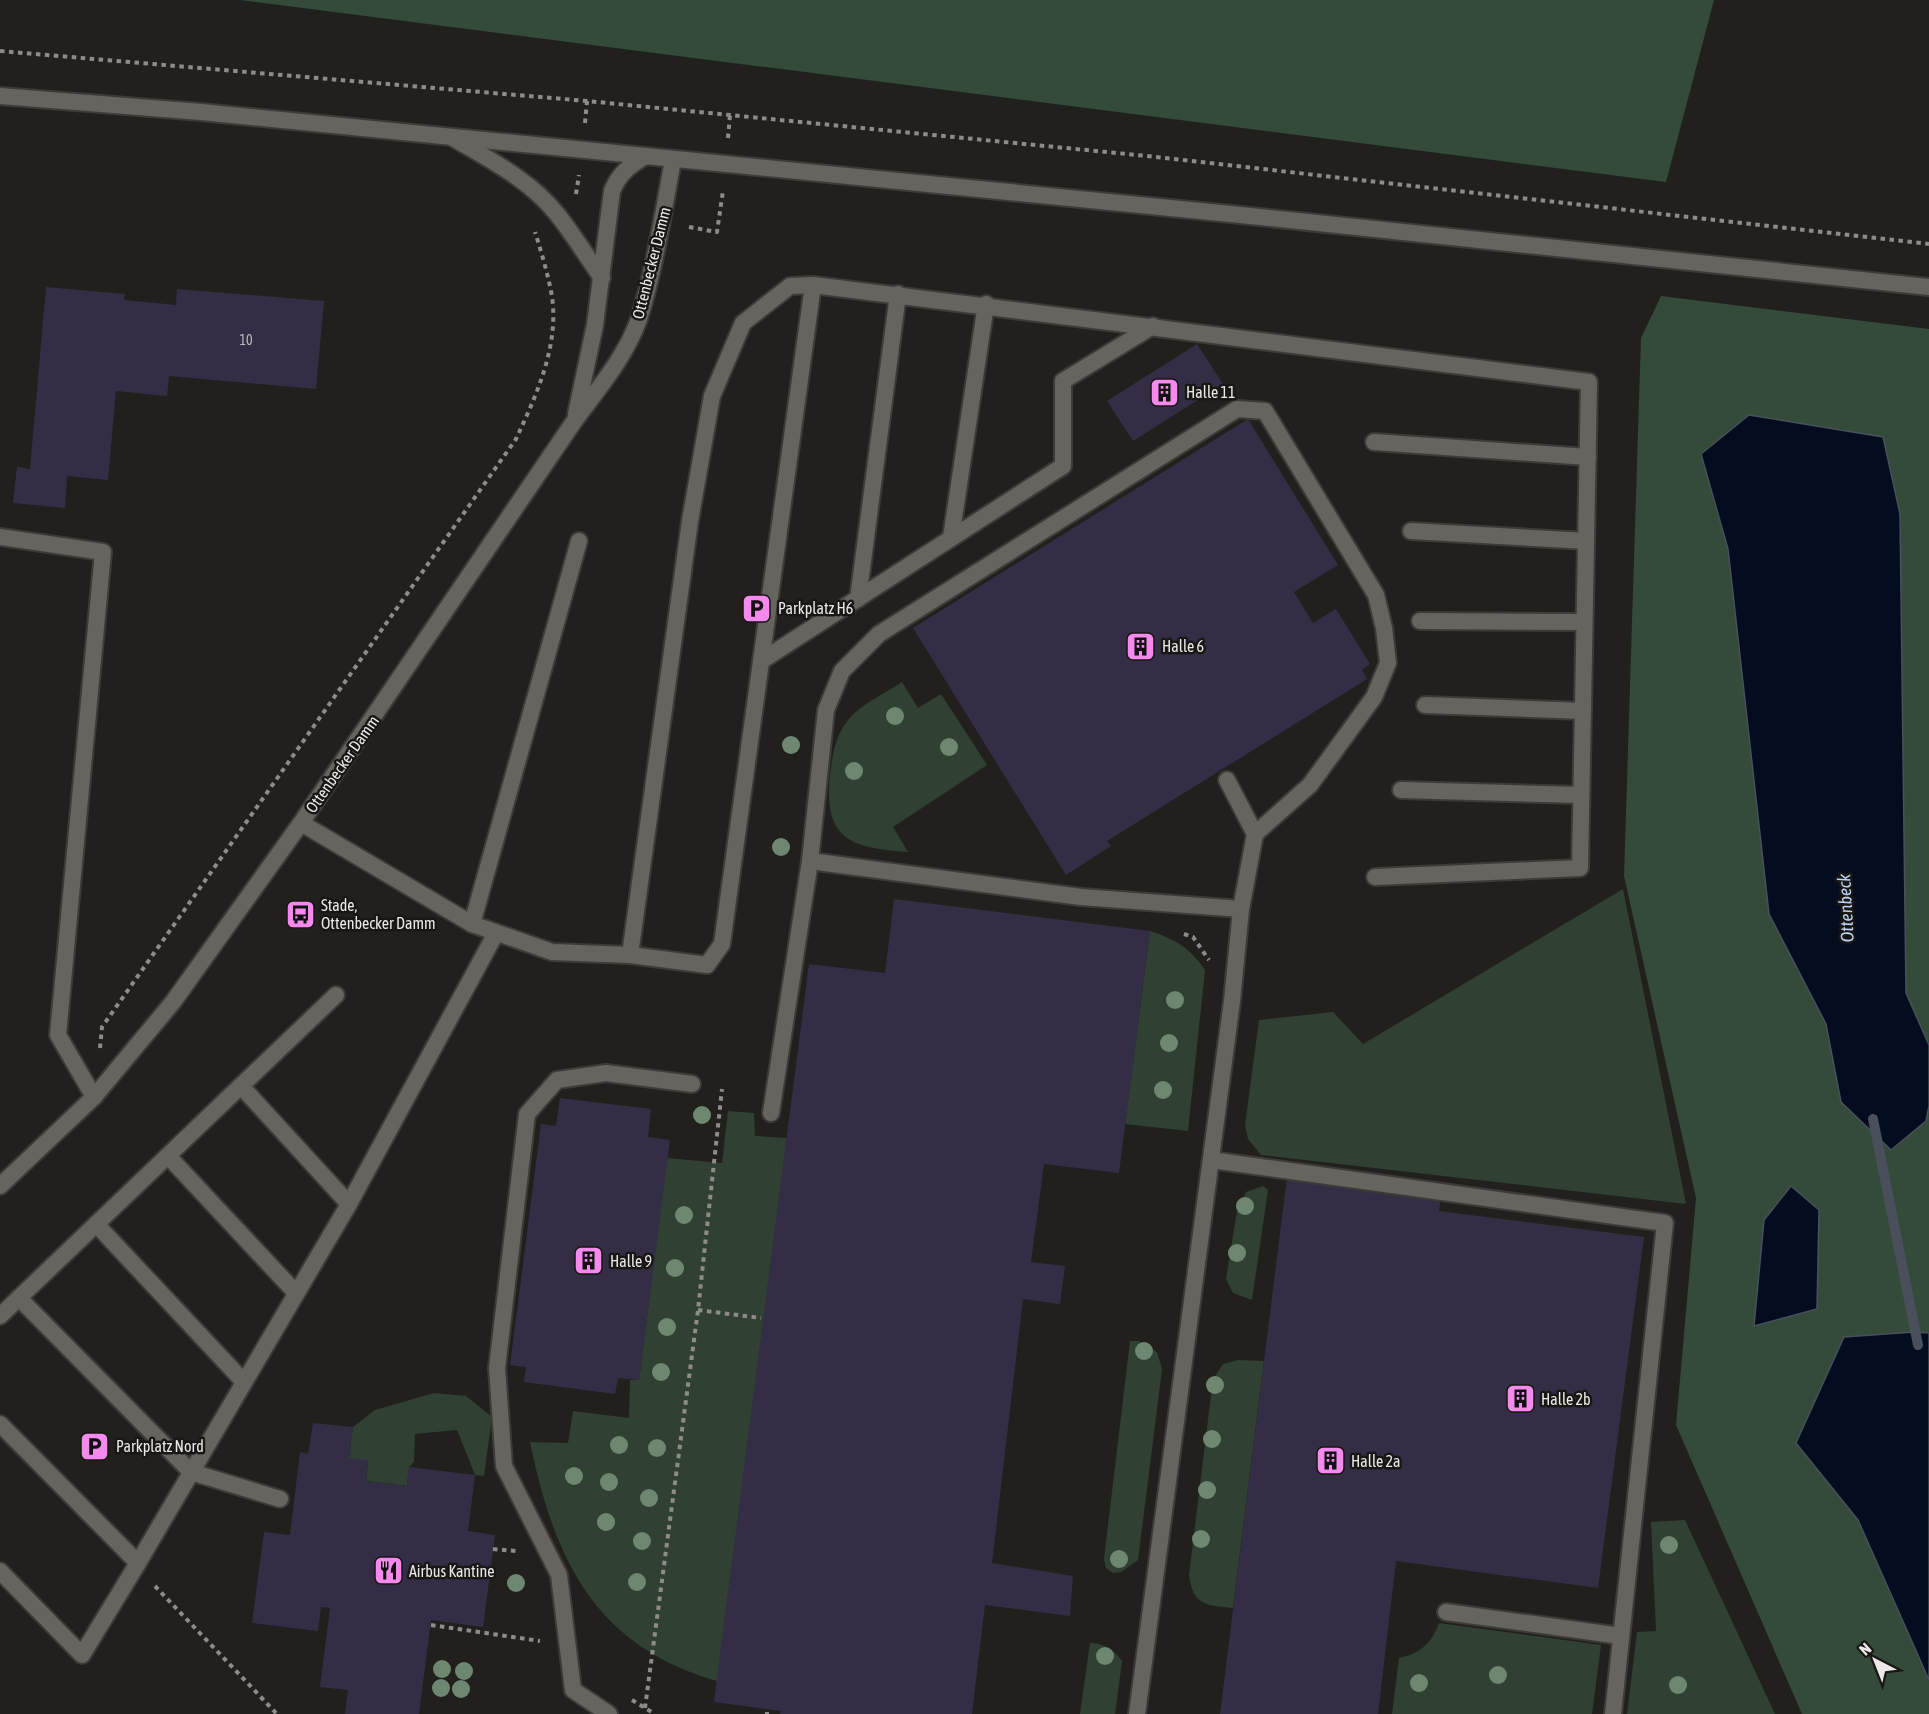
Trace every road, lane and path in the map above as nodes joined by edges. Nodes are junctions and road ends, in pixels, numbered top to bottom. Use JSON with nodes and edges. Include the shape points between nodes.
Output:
{"nodes":[{"id":1,"x":0,"y":51,"type":"edge"},
{"id":2,"x":0,"y":96,"type":"edge"},
{"id":3,"x":453,"y":138,"type":"junction"},
{"id":4,"x":644,"y":157,"type":"junction"},
{"id":5,"x":673,"y":160,"type":"junction"},
{"id":6,"x":556,"y":213,"type":"junction"},
{"id":7,"x":1929,"y":244,"type":"edge"},
{"id":8,"x":602,"y":279,"type":"junction"},
{"id":9,"x":813,"y":285,"type":"junction"},
{"id":10,"x":1929,"y":287,"type":"edge"},
{"id":11,"x":898,"y":294,"type":"junction"},
{"id":12,"x":986,"y":304,"type":"junction"},
{"id":13,"x":1154,"y":326,"type":"junction"},
{"id":14,"x":574,"y":420,"type":"junction"},
{"id":15,"x":1374,"y":442,"type":"dead end"},
{"id":16,"x":1588,"y":457,"type":"junction"},
{"id":17,"x":1411,"y":531,"type":"dead end"},
{"id":18,"x":0,"y":537,"type":"edge"},
{"id":19,"x":951,"y":538,"type":"junction"},
{"id":20,"x":579,"y":541,"type":"dead end"},
{"id":21,"x":1586,"y":541,"type":"junction"},
{"id":22,"x":858,"y":599,"type":"junction"},
{"id":23,"x":1420,"y":621,"type":"dead end"},
{"id":24,"x":1584,"y":622,"type":"junction"},
{"id":25,"x":761,"y":661,"type":"junction"},
{"id":26,"x":1425,"y":705,"type":"dead end"},
{"id":27,"x":1583,"y":711,"type":"junction"},
{"id":28,"x":1227,"y":780,"type":"dead end"},
{"id":29,"x":1401,"y":790,"type":"dead end"},
{"id":30,"x":1581,"y":795,"type":"junction"},
{"id":31,"x":301,"y":823,"type":"junction"},
{"id":32,"x":1256,"y":834,"type":"junction"},
{"id":33,"x":810,"y":861,"type":"junction"},
{"id":34,"x":1375,"y":877,"type":"dead end"},
{"id":35,"x":1240,"y":909,"type":"junction"},
{"id":36,"x":472,"y":924,"type":"junction"},
{"id":37,"x":1173,"y":930,"type":"dead end"},
{"id":38,"x":496,"y":933,"type":"junction"},
{"id":39,"x":630,"y":955,"type":"junction"},
{"id":40,"x":1212,"y":964,"type":"dead end"},
{"id":41,"x":336,"y":995,"type":"dead end"},
{"id":42,"x":99,"y":1050,"type":"dead end"},
{"id":43,"x":692,"y":1084,"type":"dead end"},
{"id":44,"x":241,"y":1086,"type":"junction"},
{"id":45,"x":722,"y":1089,"type":"dead end"},
{"id":46,"x":94,"y":1096,"type":"junction"},
{"id":47,"x":771,"y":1113,"type":"dead end"},
{"id":48,"x":168,"y":1156,"type":"junction"},
{"id":49,"x":1210,"y":1160,"type":"junction"},
{"id":50,"x":0,"y":1186,"type":"edge"},
{"id":51,"x":348,"y":1204,"type":"junction"},
{"id":52,"x":96,"y":1224,"type":"junction"},
{"id":53,"x":296,"y":1293,"type":"junction"},
{"id":54,"x":19,"y":1298,"type":"junction"},
{"id":55,"x":698,"y":1310,"type":"junction"},
{"id":56,"x":0,"y":1316,"type":"edge"},
{"id":57,"x":761,"y":1318,"type":"dead end"},
{"id":58,"x":244,"y":1382,"type":"junction"},
{"id":59,"x":0,"y":1424,"type":"edge"},
{"id":60,"x":191,"y":1472,"type":"junction"},
{"id":61,"x":280,"y":1499,"type":"dead end"},
{"id":62,"x":138,"y":1563,"type":"junction"},
{"id":63,"x":0,"y":1571,"type":"edge"},
{"id":64,"x":152,"y":1582,"type":"dead end"},
{"id":65,"x":1446,"y":1612,"type":"dead end"},
{"id":66,"x":1621,"y":1636,"type":"junction"},
{"id":67,"x":645,"y":1708,"type":"dead end"},
{"id":68,"x":277,"y":1714,"type":"edge"},
{"id":69,"x":609,"y":1714,"type":"edge"},
{"id":70,"x":1137,"y":1714,"type":"edge"},
{"id":71,"x":1613,"y":1714,"type":"edge"}],
"edges":[{"from":1,"to":7,"type":"path","via":[[587,101],[1147,156]]},
{"from":2,"to":3,"type":"main road"},
{"from":3,"to":4,"type":"main road"},
{"from":3,"to":6,"type":"main road","via":[[510,172]]},
{"from":4,"to":5,"type":"main road"},
{"from":4,"to":8,"type":"main road","name":"Ottenbecker Damm","via":[[629,166],[612,191]]},
{"from":5,"to":10,"type":"main road"},
{"from":5,"to":14,"type":"main road","name":"Ottenbecker Damm","via":[[638,320],[611,371]]},
{"from":6,"to":8,"type":"main road"},
{"from":6,"to":42,"type":"path","via":[[535,231],[552,293],[552,330],[540,386],[516,439],[102,1027]]},
{"from":8,"to":14,"type":"main road","name":"Ottenbecker Damm"},
{"from":9,"to":11,"type":"main road"},
{"from":9,"to":25,"type":"main road"},
{"from":9,"to":39,"type":"main road","via":[[790,286],[742,322],[712,396],[690,521]]},
{"from":11,"to":12,"type":"main road"},
{"from":11,"to":22,"type":"main road"},
{"from":12,"to":13,"type":"main road"},
{"from":12,"to":19,"type":"main road"},
{"from":13,"to":16,"type":"main road","via":[[1589,382]]},
{"from":13,"to":19,"type":"main road","via":[[1063,381],[1063,466]]},
{"from":14,"to":31,"type":"main road","name":"Ottenbecker Damm"},
{"from":15,"to":16,"type":"main road"},
{"from":16,"to":21,"type":"main road"},
{"from":17,"to":21,"type":"main road"},
{"from":18,"to":46,"type":"main road","via":[[104,552],[58,1035]]},
{"from":19,"to":22,"type":"main road"},
{"from":20,"to":36,"type":"main road"},
{"from":21,"to":24,"type":"main road"},
{"from":22,"to":25,"type":"main road"},
{"from":23,"to":24,"type":"main road"},
{"from":24,"to":27,"type":"main road"},
{"from":25,"to":39,"type":"main road","via":[[722,944],[707,965]]},
{"from":26,"to":27,"type":"main road"},
{"from":27,"to":30,"type":"main road"},
{"from":28,"to":32,"type":"main road"},
{"from":29,"to":30,"type":"main road"},
{"from":30,"to":34,"type":"main road","via":[[1580,868]]},
{"from":31,"to":36,"type":"main road"},
{"from":31,"to":46,"type":"main road","name":"Ottenbecker Damm","via":[[173,1002]]},
{"from":32,"to":33,"type":"main road","via":[[1310,784],[1374,697],[1388,663],[1384,628],[1370,585],[1265,411],[1237,409],[879,634],[842,671],[826,710]]},
{"from":32,"to":35,"type":"main road"},
{"from":33,"to":35,"type":"main road","via":[[1081,897]]},
{"from":33,"to":47,"type":"main road"},
{"from":35,"to":49,"type":"main road"},
{"from":36,"to":38,"type":"main road"},
{"from":37,"to":40,"type":"path","via":[[1193,937]]},
{"from":38,"to":39,"type":"main road","via":[[552,952]]},
{"from":38,"to":51,"type":"main road"},
{"from":41,"to":44,"type":"main road"},
{"from":43,"to":69,"type":"main road","via":[[606,1072],[557,1080],[527,1114],[497,1368],[504,1466],[559,1575],[573,1690]]},
{"from":44,"to":48,"type":"main road"},
{"from":44,"to":51,"type":"main road"},
{"from":45,"to":55,"type":"path"},
{"from":46,"to":50,"type":"main road","name":"Ottenbecker Damm"},
{"from":48,"to":52,"type":"main road"},
{"from":48,"to":53,"type":"main road"},
{"from":49,"to":66,"type":"main road","via":[[1665,1223]]},
{"from":49,"to":70,"type":"main road"},
{"from":51,"to":53,"type":"main road"},
{"from":52,"to":54,"type":"main road"},
{"from":52,"to":58,"type":"main road"},
{"from":53,"to":58,"type":"main road"},
{"from":54,"to":56,"type":"main road"},
{"from":54,"to":60,"type":"main road"},
{"from":55,"to":57,"type":"path"},
{"from":55,"to":67,"type":"path"},
{"from":58,"to":60,"type":"main road"},
{"from":59,"to":62,"type":"main road"},
{"from":60,"to":61,"type":"main road"},
{"from":60,"to":62,"type":"main road"},
{"from":62,"to":63,"type":"main road","via":[[81,1655]]},
{"from":64,"to":68,"type":"path"},
{"from":65,"to":66,"type":"main road"},
{"from":66,"to":71,"type":"main road"}]}
